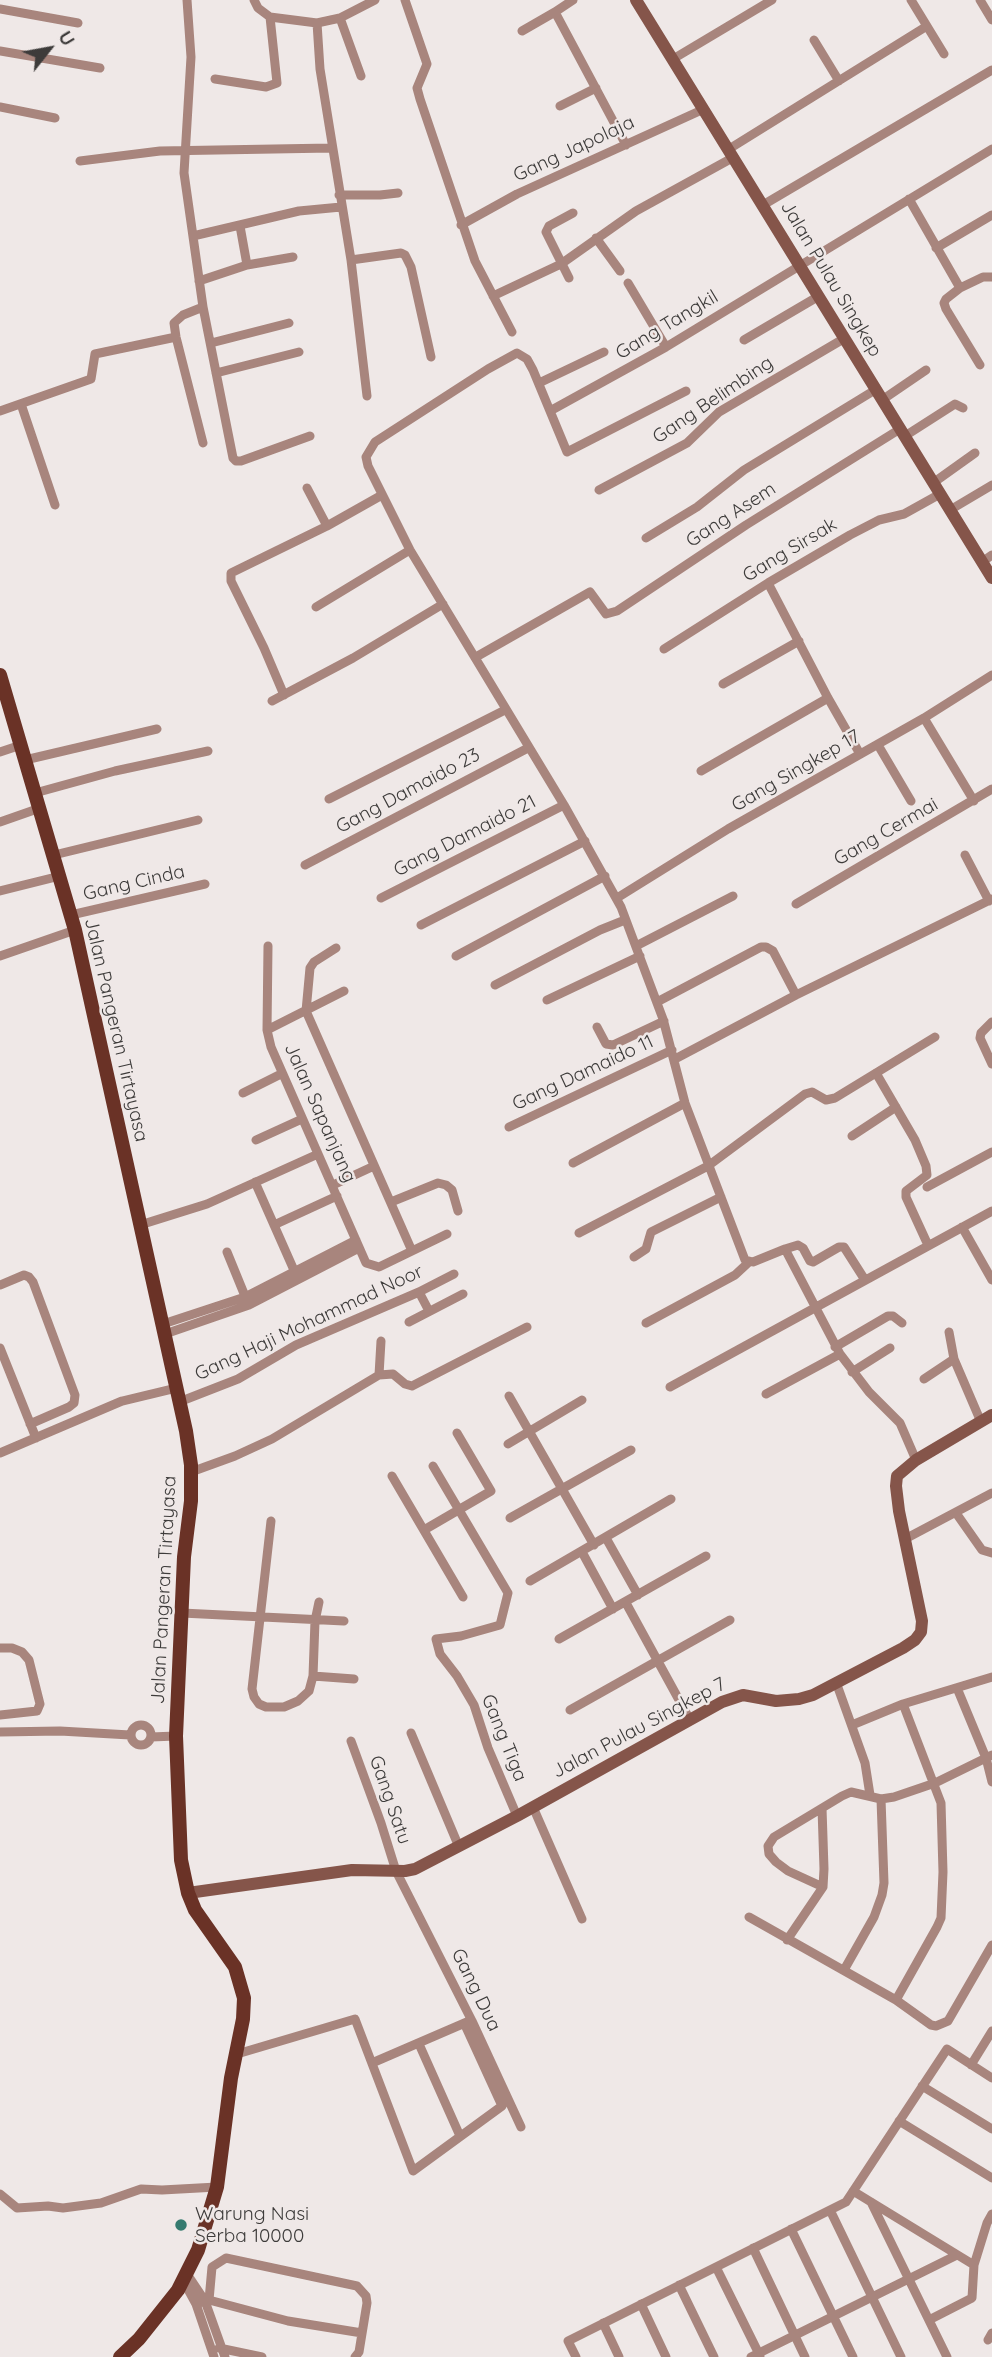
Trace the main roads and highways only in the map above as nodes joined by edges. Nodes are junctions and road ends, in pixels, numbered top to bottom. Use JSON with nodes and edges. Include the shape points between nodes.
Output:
{"nodes":[{"id":1,"x":1,"y":679,"type":"edge"},
{"id":2,"x":120,"y":2357,"type":"edge"}],
"edges":[{"from":1,"to":2,"type":"main road","name":"Jalan Pangeran Tirtayasa","via":[[73,922],[178,1395],[191,1472],[176,1736],[181,1860],[195,1910],[235,1967],[244,1998],[217,2187],[196,2254],[186,2278]]}]}
